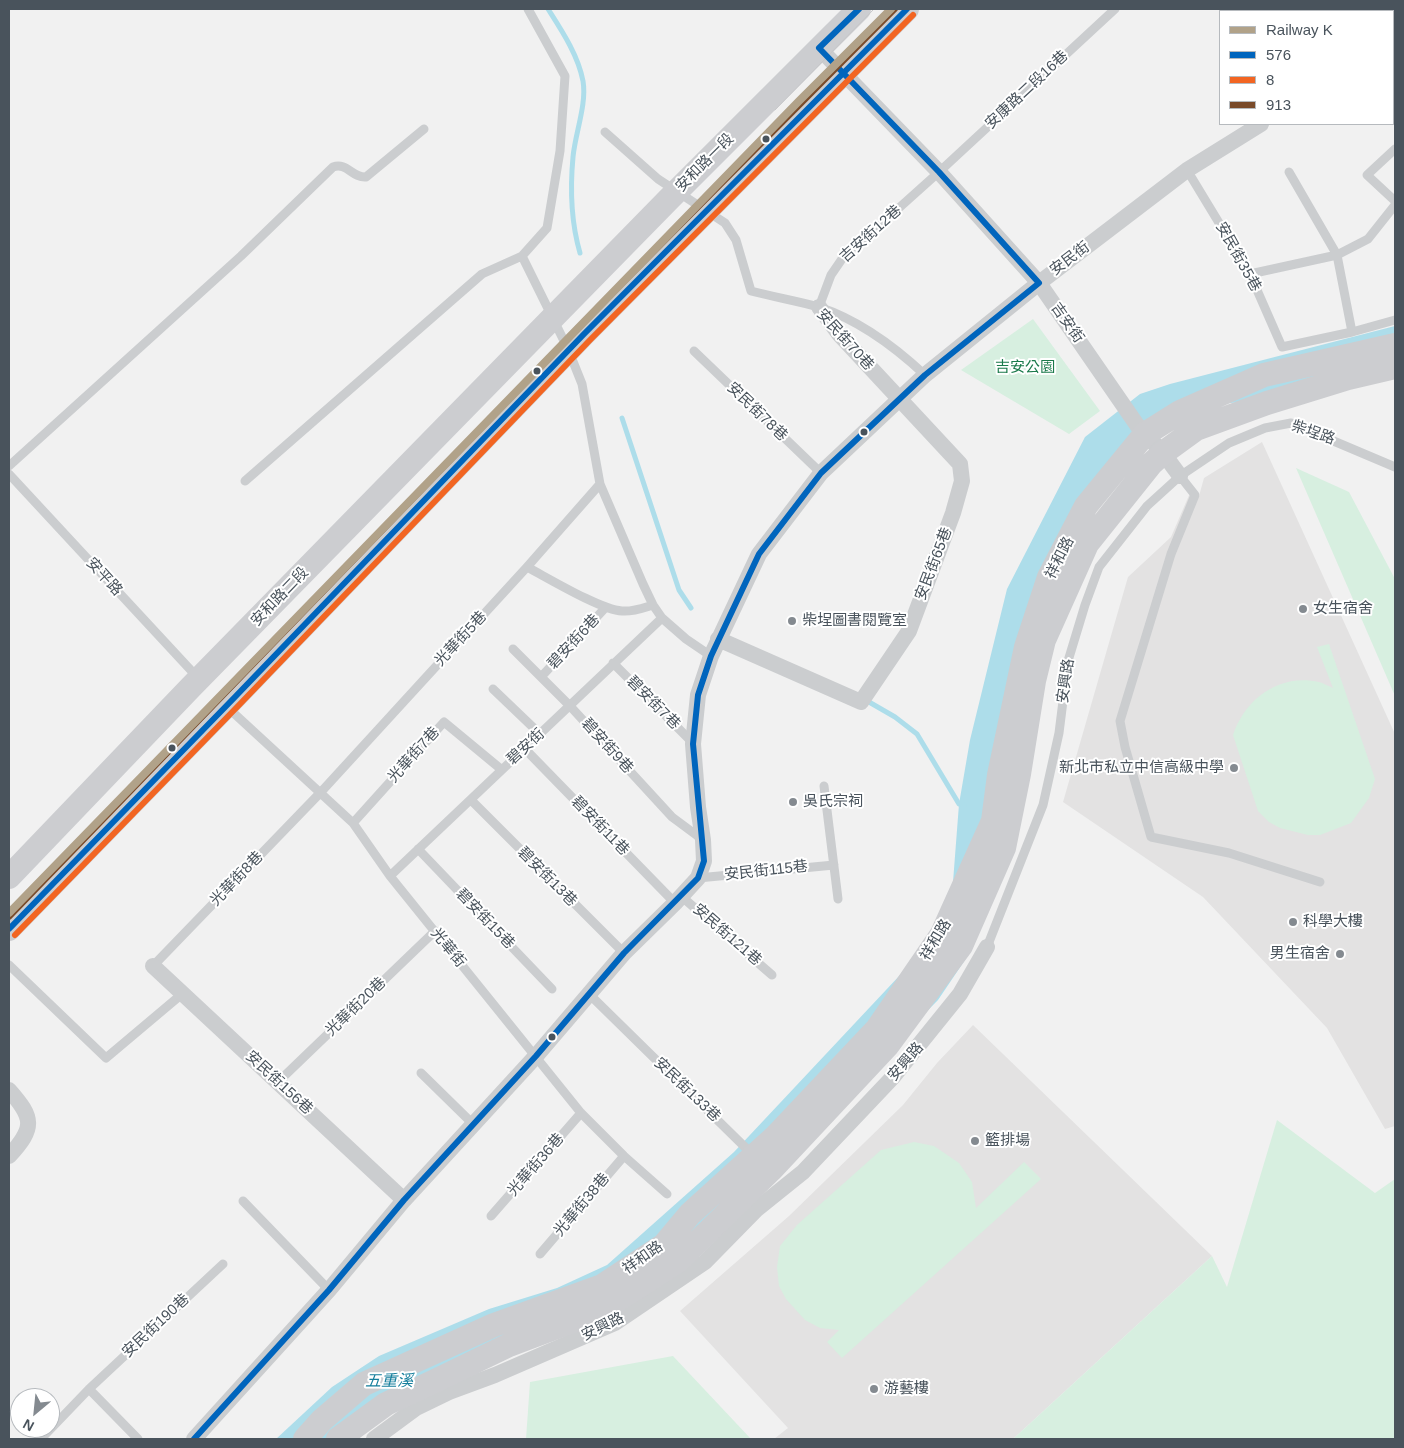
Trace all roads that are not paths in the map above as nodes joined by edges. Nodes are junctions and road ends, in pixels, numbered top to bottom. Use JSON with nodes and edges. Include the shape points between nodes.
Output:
{"nodes":[{"id":1,"x":528,"y":9,"type":"edge"},
{"id":2,"x":859,"y":9,"type":"edge"},
{"id":3,"x":907,"y":9,"type":"edge"},
{"id":4,"x":1115,"y":9,"type":"edge"},
{"id":5,"x":819,"y":48,"type":"junction"},
{"id":6,"x":843,"y":72,"type":"junction"},
{"id":7,"x":1259,"y":125,"type":"edge"},
{"id":8,"x":424,"y":129,"type":"dead end"},
{"id":9,"x":605,"y":132,"type":"dead end"},
{"id":10,"x":1395,"y":149,"type":"edge"},
{"id":11,"x":1187,"y":170,"type":"junction"},
{"id":12,"x":939,"y":172,"type":"junction"},
{"id":13,"x":1289,"y":172,"type":"dead end"},
{"id":14,"x":677,"y":192,"type":"junction"},
{"id":15,"x":1395,"y":201,"type":"edge"},
{"id":16,"x":1395,"y":205,"type":"edge"},
{"id":17,"x":706,"y":210,"type":"junction"},
{"id":18,"x":1337,"y":255,"type":"junction"},
{"id":19,"x":522,"y":256,"type":"junction"},
{"id":20,"x":1250,"y":274,"type":"junction"},
{"id":21,"x":1039,"y":283,"type":"junction"},
{"id":22,"x":819,"y":308,"type":"junction"},
{"id":23,"x":552,"y":319,"type":"junction"},
{"id":24,"x":1395,"y":320,"type":"edge"},
{"id":25,"x":1352,"y":332,"type":"junction"},
{"id":26,"x":1395,"y":345,"type":"edge"},
{"id":27,"x":568,"y":350,"type":"junction"},
{"id":28,"x":694,"y":351,"type":"dead end"},
{"id":29,"x":1395,"y":367,"type":"edge"},
{"id":30,"x":925,"y":375,"type":"junction"},
{"id":31,"x":899,"y":399,"type":"junction"},
{"id":32,"x":1141,"y":430,"type":"junction"},
{"id":33,"x":1163,"y":453,"type":"junction"},
{"id":34,"x":9,"y":466,"type":"edge"},
{"id":35,"x":1395,"y":467,"type":"edge"},
{"id":36,"x":821,"y":473,"type":"junction"},
{"id":37,"x":9,"y":474,"type":"edge"},
{"id":38,"x":1180,"y":476,"type":"junction"},
{"id":39,"x":245,"y":481,"type":"dead end"},
{"id":40,"x":600,"y":484,"type":"junction"},
{"id":41,"x":527,"y":567,"type":"junction"},
{"id":42,"x":653,"y":605,"type":"junction"},
{"id":43,"x":606,"y":607,"type":"junction"},
{"id":44,"x":662,"y":618,"type":"junction"},
{"id":45,"x":718,"y":640,"type":"junction"},
{"id":46,"x":513,"y":649,"type":"dead end"},
{"id":47,"x":711,"y":656,"type":"junction"},
{"id":48,"x":613,"y":663,"type":"junction"},
{"id":49,"x":541,"y":677,"type":"junction"},
{"id":50,"x":199,"y":680,"type":"junction"},
{"id":51,"x":493,"y":689,"type":"dead end"},
{"id":52,"x":226,"y":706,"type":"junction"},
{"id":53,"x":570,"y":706,"type":"junction"},
{"id":54,"x":540,"y":734,"type":"junction"},
{"id":55,"x":693,"y":744,"type":"junction"},
{"id":56,"x":525,"y":748,"type":"junction"},
{"id":57,"x":502,"y":770,"type":"junction"},
{"id":58,"x":824,"y":786,"type":"dead end"},
{"id":59,"x":321,"y":792,"type":"junction"},
{"id":60,"x":471,"y":800,"type":"junction"},
{"id":61,"x":353,"y":822,"type":"junction"},
{"id":62,"x":703,"y":840,"type":"junction"},
{"id":63,"x":418,"y":849,"type":"junction"},
{"id":64,"x":834,"y":865,"type":"junction"},
{"id":65,"x":390,"y":876,"type":"junction"},
{"id":66,"x":9,"y":877,"type":"edge"},
{"id":67,"x":698,"y":878,"type":"junction"},
{"id":68,"x":1320,"y":882,"type":"dead end"},
{"id":69,"x":838,"y":899,"type":"dead end"},
{"id":70,"x":678,"y":900,"type":"junction"},
{"id":71,"x":9,"y":929,"type":"edge"},
{"id":72,"x":435,"y":931,"type":"junction"},
{"id":73,"x":988,"y":947,"type":"joint"},
{"id":74,"x":624,"y":953,"type":"junction"},
{"id":75,"x":9,"y":965,"type":"edge"},
{"id":76,"x":153,"y":966,"type":"joint"},
{"id":77,"x":772,"y":975,"type":"dead end"},
{"id":78,"x":552,"y":989,"type":"dead end"},
{"id":79,"x":588,"y":993,"type":"junction"},
{"id":80,"x":182,"y":994,"type":"junction"},
{"id":81,"x":536,"y":1056,"type":"junction"},
{"id":82,"x":421,"y":1073,"type":"dead end"},
{"id":83,"x":278,"y":1082,"type":"junction"},
{"id":84,"x":9,"y":1090,"type":"edge"},
{"id":85,"x":581,"y":1113,"type":"junction"},
{"id":86,"x":473,"y":1124,"type":"junction"},
{"id":87,"x":9,"y":1156,"type":"edge"},
{"id":88,"x":624,"y":1156,"type":"junction"},
{"id":89,"x":771,"y":1171,"type":"junction"},
{"id":90,"x":667,"y":1194,"type":"dead end"},
{"id":91,"x":404,"y":1200,"type":"junction"},
{"id":92,"x":243,"y":1201,"type":"dead end"},
{"id":93,"x":491,"y":1216,"type":"dead end"},
{"id":94,"x":540,"y":1254,"type":"dead end"},
{"id":95,"x":223,"y":1264,"type":"dead end"},
{"id":96,"x":329,"y":1290,"type":"junction"},
{"id":97,"x":89,"y":1389,"type":"junction"},
{"id":98,"x":42,"y":1439,"type":"edge"},
{"id":99,"x":138,"y":1439,"type":"edge"},
{"id":100,"x":194,"y":1439,"type":"edge"},
{"id":101,"x":305,"y":1439,"type":"edge"},
{"id":102,"x":338,"y":1439,"type":"edge"},
{"id":103,"x":374,"y":1439,"type":"edge"}],
"edges":[{"from":1,"to":19,"type":"lane","via":[[565,76],[560,151],[547,228]]},
{"from":2,"to":5,"type":"main road","name":"安和路一段"},
{"from":3,"to":6,"type":"main road"},
{"from":4,"to":12,"type":"lane","name":"安康路二段16巷"},
{"from":5,"to":6,"type":"street","name":"吉安街"},
{"from":5,"to":14,"type":"main road","name":"安和路一段"},
{"from":6,"to":12,"type":"street","name":"吉安街"},
{"from":6,"to":17,"type":"main road"},
{"from":7,"to":11,"type":"street","name":"安民街"},
{"from":8,"to":34,"type":"lane","via":[[366,177],[356,176],[343,167],[333,167],[241,256]]},
{"from":9,"to":14,"type":"lane"},
{"from":10,"to":15,"type":"lane","via":[[1367,175]]},
{"from":11,"to":20,"type":"lane","name":"安民街35巷"},
{"from":11,"to":21,"type":"street","name":"安民街"},
{"from":12,"to":21,"type":"street","name":"吉安街"},
{"from":12,"to":22,"type":"lane","name":"吉安街12巷","via":[[842,259],[831,275]]},
{"from":13,"to":18,"type":"lane"},
{"from":14,"to":17,"type":"lane"},
{"from":14,"to":23,"type":"main road","name":"安和路一段"},
{"from":16,"to":18,"type":"lane","via":[[1368,239]]},
{"from":17,"to":22,"type":"lane","name":"安民街70巷","via":[[732,232],[752,291]]},
{"from":17,"to":27,"type":"main road"},
{"from":18,"to":20,"type":"lane"},
{"from":18,"to":25,"type":"lane"},
{"from":19,"to":23,"type":"lane"},
{"from":19,"to":39,"type":"lane","via":[[482,274]]},
{"from":20,"to":25,"type":"lane","name":"安民街35巷","via":[[1282,348]]},
{"from":21,"to":30,"type":"street","name":"安民街"},
{"from":21,"to":32,"type":"street","name":"吉安街"},
{"from":22,"to":30,"type":"lane","via":[[841,316],[876,336]]},
{"from":22,"to":31,"type":"street","name":"安民街70巷"},
{"from":23,"to":27,"type":"lane"},
{"from":23,"to":50,"type":"main road","name":"安和路二段"},
{"from":24,"to":25,"type":"lane"},
{"from":26,"to":32,"type":"main road","name":"祥和路","via":[[1264,375]]},
{"from":27,"to":40,"type":"lane","via":[[582,384]]},
{"from":27,"to":52,"type":"main road"},
{"from":28,"to":36,"type":"lane","name":"安民街78巷"},
{"from":29,"to":33,"type":"main road","name":"祥和路","via":[[1267,403],[1196,429]]},
{"from":30,"to":31,"type":"street","name":"安民街"},
{"from":31,"to":36,"type":"street","name":"安民街"},
{"from":31,"to":45,"type":"street","name":"安民街65巷","via":[[960,464],[962,481],[908,631],[861,702]]},
{"from":32,"to":33,"type":"street","name":"吉安街"},
{"from":32,"to":89,"type":"main road","name":"祥和路","via":[[1086,506],[1049,577],[1026,646],[993,821],[942,934],[877,1029],[782,1130]]},
{"from":33,"to":38,"type":"street","name":"吉安街"},
{"from":33,"to":89,"type":"main road","name":"祥和路","via":[[1088,544],[1044,640],[1004,848],[960,946],[888,1045]]},
{"from":35,"to":38,"type":"lane","name":"柴埕路","via":[[1292,423],[1265,428],[1229,443]]},
{"from":36,"to":45,"type":"street","name":"安民街","via":[[759,554]]},
{"from":37,"to":50,"type":"lane","name":"安平路"},
{"from":38,"to":68,"type":"lane","via":[[1195,495],[1171,554],[1120,721],[1151,838],[1228,853]]},
{"from":38,"to":73,"type":"lane","name":"安興路","via":[[1147,506],[1099,567],[1068,661],[1059,733],[1043,805]]},
{"from":40,"to":41,"type":"lane","name":"光華街5巷"},
{"from":40,"to":42,"type":"lane"},
{"from":41,"to":43,"type":"lane"},
{"from":41,"to":59,"type":"lane","name":"光華街5巷"},
{"from":42,"to":43,"type":"lane","via":[[622,612]]},
{"from":42,"to":44,"type":"lane"},
{"from":43,"to":49,"type":"lane","name":"碧安街6巷"},
{"from":44,"to":47,"type":"lane"},
{"from":44,"to":48,"type":"lane","name":"碧安街"},
{"from":45,"to":47,"type":"street","name":"安民街"},
{"from":46,"to":49,"type":"lane","name":"碧安街9巷"},
{"from":47,"to":55,"type":"street","name":"安民街","via":[[698,695]]},
{"from":48,"to":53,"type":"lane","name":"碧安街"},
{"from":48,"to":55,"type":"lane","name":"碧安街7巷"},
{"from":49,"to":53,"type":"lane","name":"碧安街9巷"},
{"from":50,"to":52,"type":"main road"},
{"from":50,"to":66,"type":"main road","name":"安和路二段"},
{"from":51,"to":54,"type":"lane"},
{"from":52,"to":59,"type":"lane","name":"光華街"},
{"from":52,"to":71,"type":"main road"},
{"from":53,"to":54,"type":"lane","name":"碧安街"},
{"from":53,"to":62,"type":"lane","name":"碧安街9巷","via":[[672,817]]},
{"from":54,"to":56,"type":"lane","name":"碧安街"},
{"from":55,"to":62,"type":"street","name":"安民街"},
{"from":56,"to":57,"type":"lane","name":"碧安街"},
{"from":56,"to":70,"type":"lane","name":"碧安街11巷"},
{"from":57,"to":60,"type":"lane","name":"碧安街"},
{"from":57,"to":61,"type":"lane","name":"光華街7巷","via":[[444,722]]},
{"from":58,"to":64,"type":"lane"},
{"from":59,"to":61,"type":"lane","name":"光華街"},
{"from":59,"to":76,"type":"lane","name":"光華街8巷"},
{"from":60,"to":63,"type":"lane","name":"碧安街"},
{"from":60,"to":74,"type":"lane","name":"碧安街13巷"},
{"from":61,"to":65,"type":"lane","name":"光華街"},
{"from":62,"to":67,"type":"street","name":"安民街","via":[[704,861]]},
{"from":63,"to":65,"type":"lane","name":"碧安街"},
{"from":63,"to":78,"type":"lane","name":"碧安街15巷"},
{"from":64,"to":67,"type":"lane","name":"安民街115巷"},
{"from":64,"to":69,"type":"lane"},
{"from":65,"to":72,"type":"lane","name":"光華街"},
{"from":67,"to":70,"type":"street"},
{"from":70,"to":74,"type":"street"},
{"from":70,"to":77,"type":"lane","name":"安民街121巷"},
{"from":72,"to":81,"type":"lane","name":"光華街"},
{"from":72,"to":83,"type":"lane","name":"光華街20巷"},
{"from":73,"to":89,"type":"street","name":"安興路","via":[[960,994],[893,1077],[803,1172]]},
{"from":74,"to":79,"type":"street"},
{"from":75,"to":80,"type":"lane","via":[[106,1058]]},
{"from":76,"to":80,"type":"street","name":"安民街156巷"},
{"from":79,"to":81,"type":"street"},
{"from":79,"to":89,"type":"lane","name":"安民街133巷"},
{"from":80,"to":83,"type":"street","name":"安民街156巷"},
{"from":81,"to":85,"type":"lane","name":"光華街"},
{"from":81,"to":86,"type":"street"},
{"from":82,"to":86,"type":"lane"},
{"from":83,"to":91,"type":"street","name":"安民街156巷"},
{"from":84,"to":87,"type":"street","via":[[26,1112],[29,1124],[26,1135]]},
{"from":85,"to":88,"type":"lane","name":"光華街"},
{"from":85,"to":93,"type":"lane","name":"光華街36巷"},
{"from":86,"to":91,"type":"street"},
{"from":88,"to":90,"type":"lane","name":"光華街"},
{"from":88,"to":94,"type":"lane","name":"光華街38巷"},
{"from":89,"to":101,"type":"main road","name":"祥和路","via":[[690,1214],[664,1245],[602,1286],[494,1325],[364,1384]]},
{"from":89,"to":102,"type":"main road","name":"祥和路","via":[[678,1261],[602,1310],[509,1345],[386,1404]]},
{"from":89,"to":103,"type":"street","name":"安興路","via":[[757,1209],[705,1262],[615,1323],[449,1392],[416,1408]]},
{"from":91,"to":96,"type":"street"},
{"from":92,"to":96,"type":"lane"},
{"from":95,"to":97,"type":"lane","name":"安民街190巷"},
{"from":96,"to":100,"type":"street"},
{"from":97,"to":98,"type":"lane","name":"安民街190巷"},
{"from":97,"to":99,"type":"lane"}]}
